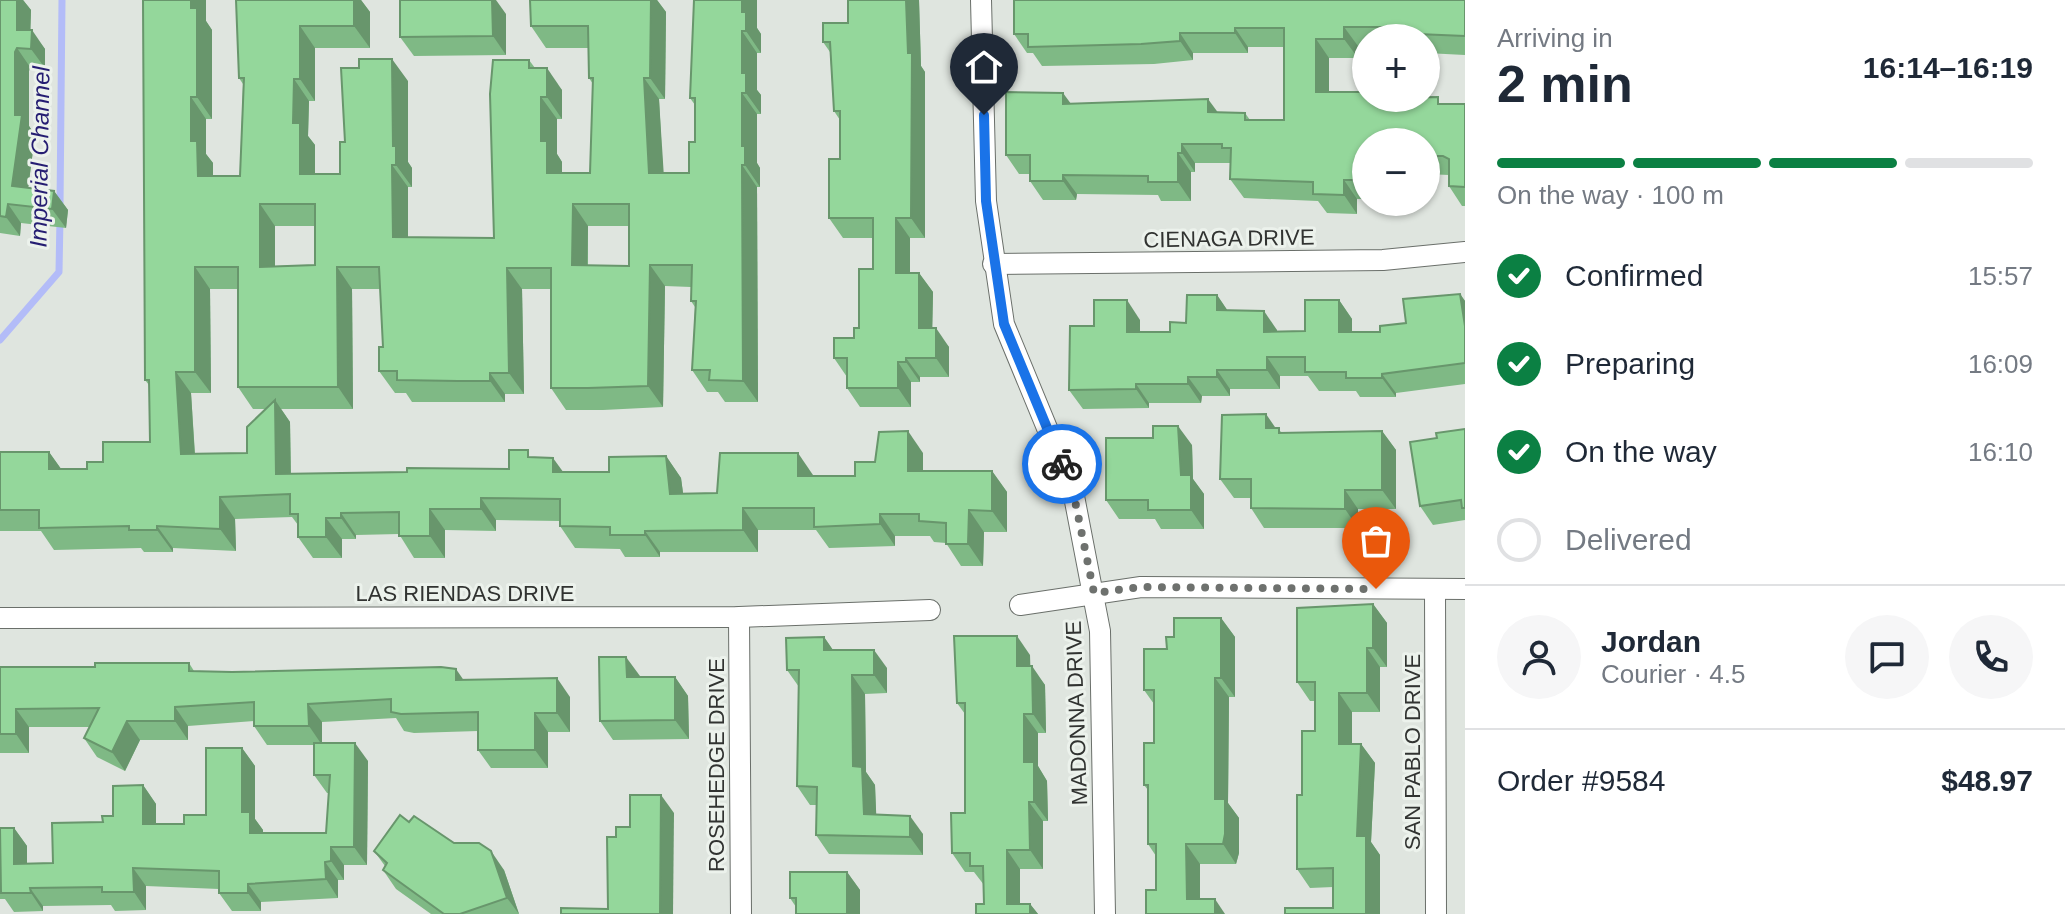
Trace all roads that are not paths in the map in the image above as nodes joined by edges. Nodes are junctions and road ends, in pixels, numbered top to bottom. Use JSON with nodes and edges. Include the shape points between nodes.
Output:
{"nodes":[{"id":1,"x":981,"y":0,"type":"edge"},
{"id":2,"x":1465,"y":252,"type":"edge"},
{"id":3,"x":993,"y":264,"type":"junction"},
{"id":4,"x":1465,"y":589,"type":"edge"},
{"id":5,"x":1435,"y":590,"type":"junction"},
{"id":6,"x":1094,"y":593,"type":"junction"},
{"id":7,"x":1020,"y":605,"type":"dead end"},
{"id":8,"x":930,"y":610,"type":"dead end"},
{"id":9,"x":739,"y":617,"type":"junction"},
{"id":10,"x":0,"y":618,"type":"edge"},
{"id":11,"x":741,"y":914,"type":"edge"},
{"id":12,"x":1105,"y":914,"type":"edge"},
{"id":13,"x":1436,"y":914,"type":"edge"}],
"edges":[{"from":1,"to":3,"type":"street","name":"MADONNA DRIVE","via":[[986,201]]},
{"from":2,"to":3,"type":"street","name":"CIENAGA DRIVE","via":[[1383,260]]},
{"from":3,"to":6,"type":"street","name":"MADONNA DRIVE","via":[[1004,324],[1073,491]]},
{"from":4,"to":5,"type":"street"},
{"from":5,"to":6,"type":"street","via":[[1141,587]]},
{"from":5,"to":13,"type":"street","name":"SAN PABLO DRIVE"},
{"from":6,"to":7,"type":"street"},
{"from":6,"to":12,"type":"street","name":"MADONNA DRIVE","via":[[1100,631]]},
{"from":8,"to":9,"type":"street","name":"LAS RIENDAS DRIVE"},
{"from":9,"to":10,"type":"street","name":"LAS RIENDAS DRIVE"},
{"from":9,"to":11,"type":"street","name":"ROSEHEDGE DRIVE"}]}
